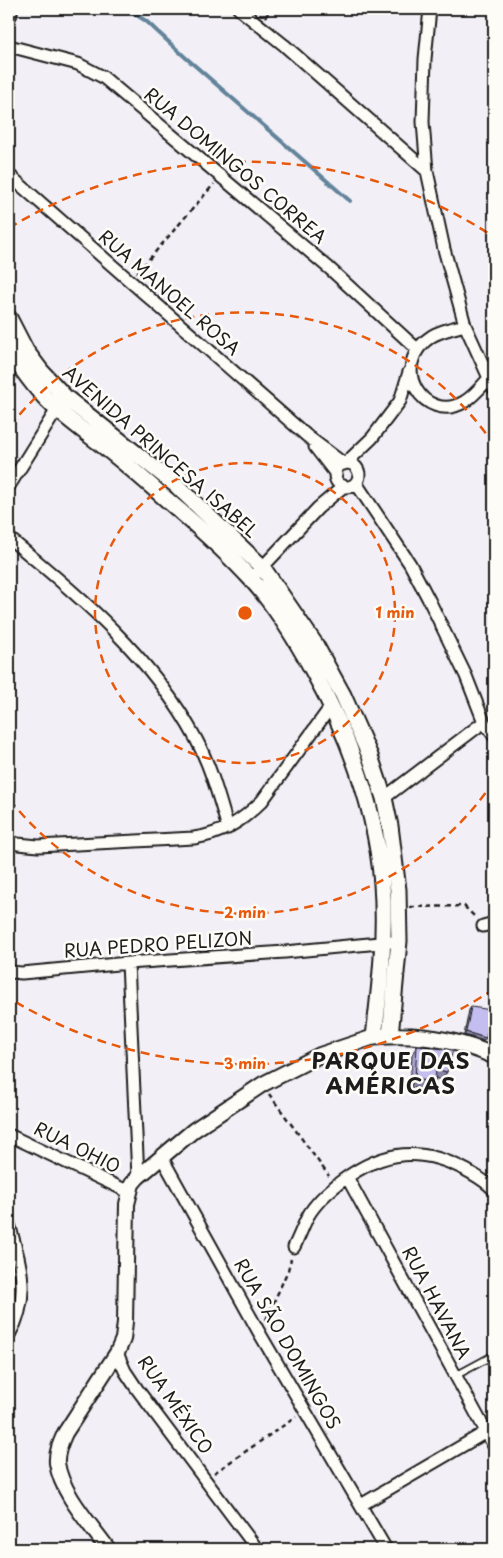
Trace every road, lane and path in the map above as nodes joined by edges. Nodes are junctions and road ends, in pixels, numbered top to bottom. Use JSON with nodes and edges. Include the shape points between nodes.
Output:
{"nodes":[{"id":1,"x":9,"y":9,"type":"edge"},
{"id":2,"x":239,"y":9,"type":"edge"},
{"id":3,"x":430,"y":9,"type":"edge"},
{"id":4,"x":9,"y":14,"type":"edge"},
{"id":5,"x":9,"y":46,"type":"edge"},
{"id":6,"x":426,"y":171,"type":"junction"},
{"id":7,"x":9,"y":175,"type":"edge"},
{"id":8,"x":220,"y":178,"type":"junction"},
{"id":9,"x":129,"y":281,"type":"junction"},
{"id":10,"x":9,"y":318,"type":"edge"},
{"id":11,"x":465,"y":324,"type":"junction"},
{"id":12,"x":9,"y":349,"type":"edge"},
{"id":13,"x":417,"y":349,"type":"junction"},
{"id":14,"x":410,"y":368,"type":"junction"},
{"id":15,"x":489,"y":378,"type":"junction"},
{"id":16,"x":494,"y":389,"type":"edge"},
{"id":17,"x":400,"y":401,"type":"junction"},
{"id":18,"x":428,"y":401,"type":"junction"},
{"id":19,"x":61,"y":404,"type":"junction"},
{"id":20,"x":307,"y":436,"type":"junction"},
{"id":21,"x":372,"y":438,"type":"junction"},
{"id":22,"x":345,"y":464,"type":"junction"},
{"id":23,"x":358,"y":470,"type":"junction"},
{"id":24,"x":344,"y":482,"type":"junction"},
{"id":25,"x":9,"y":486,"type":"edge"},
{"id":26,"x":9,"y":538,"type":"edge"},
{"id":27,"x":263,"y":568,"type":"junction"},
{"id":28,"x":251,"y":580,"type":"junction"},
{"id":29,"x":332,"y":705,"type":"junction"},
{"id":30,"x":484,"y":722,"type":"junction"},
{"id":31,"x":494,"y":736,"type":"edge"},
{"id":32,"x":384,"y":798,"type":"junction"},
{"id":33,"x":228,"y":828,"type":"junction"},
{"id":34,"x":9,"y":841,"type":"edge"},
{"id":35,"x":399,"y":907,"type":"junction"},
{"id":36,"x":489,"y":924,"type":"edge"},
{"id":37,"x":392,"y":941,"type":"junction"},
{"id":38,"x":128,"y":964,"type":"junction"},
{"id":39,"x":9,"y":972,"type":"edge"},
{"id":40,"x":390,"y":1036,"type":"junction"},
{"id":41,"x":374,"y":1037,"type":"junction"},
{"id":42,"x":494,"y":1056,"type":"edge"},
{"id":43,"x":262,"y":1084,"type":"junction"},
{"id":44,"x":9,"y":1135,"type":"edge"},
{"id":45,"x":161,"y":1156,"type":"junction"},
{"id":46,"x":138,"y":1177,"type":"junction"},
{"id":47,"x":347,"y":1177,"type":"junction"},
{"id":48,"x":336,"y":1186,"type":"junction"},
{"id":49,"x":494,"y":1190,"type":"edge"},
{"id":50,"x":128,"y":1198,"type":"junction"},
{"id":51,"x":9,"y":1224,"type":"edge"},
{"id":52,"x":294,"y":1247,"type":"joint"},
{"id":53,"x":260,"y":1334,"type":"junction"},
{"id":54,"x":9,"y":1335,"type":"edge"},
{"id":55,"x":118,"y":1353,"type":"junction"},
{"id":56,"x":494,"y":1355,"type":"edge"},
{"id":57,"x":455,"y":1376,"type":"junction"},
{"id":58,"x":305,"y":1411,"type":"junction"},
{"id":59,"x":486,"y":1432,"type":"junction"},
{"id":60,"x":494,"y":1446,"type":"edge"},
{"id":61,"x":204,"y":1480,"type":"junction"},
{"id":62,"x":361,"y":1505,"type":"junction"},
{"id":63,"x":108,"y":1549,"type":"edge"},
{"id":64,"x":257,"y":1549,"type":"edge"},
{"id":65,"x":386,"y":1549,"type":"edge"}],
"edges":[{"from":1,"to":4,"type":"main road"},
{"from":2,"to":6,"type":"street"},
{"from":3,"to":6,"type":"street","via":[[423,122]]},
{"from":5,"to":8,"type":"street","name":"RUA DOMINGOS CORREA","via":[[78,64],[103,77]]},
{"from":6,"to":11,"type":"street"},
{"from":7,"to":9,"type":"street","name":"RUA MANOEL ROSA"},
{"from":8,"to":9,"type":"path"},
{"from":8,"to":13,"type":"street","name":"RUA DOMINGOS CORREA","via":[[329,268]]},
{"from":9,"to":20,"type":"street","name":"RUA MANOEL ROSA"},
{"from":10,"to":19,"type":"main road","name":"AVENIDA PRINCESA ISABEL","via":[[26,351]]},
{"from":11,"to":13,"type":"street","via":[[437,333]]},
{"from":11,"to":15,"type":"street"},
{"from":12,"to":19,"type":"main road","name":"AVENIDA PRINCESA ISABEL","via":[[34,385]]},
{"from":13,"to":14,"type":"street"},
{"from":14,"to":17,"type":"street"},
{"from":14,"to":18,"type":"street","via":[[412,381]]},
{"from":15,"to":16,"type":"street"},
{"from":15,"to":18,"type":"street","via":[[462,403],[439,406]]},
{"from":17,"to":18,"type":"street","via":[[412,397]]},
{"from":17,"to":21,"type":"street"},
{"from":19,"to":25,"type":"street"},
{"from":19,"to":27,"type":"main road","name":"AVENIDA PRINCESA ISABEL","via":[[177,486]]},
{"from":19,"to":28,"type":"main road","name":"AVENIDA PRINCESA ISABEL"},
{"from":20,"to":22,"type":"street","name":"RUA MANOEL ROSA"},
{"from":20,"to":24,"type":"street","name":"RUA MANOEL ROSA"},
{"from":21,"to":22,"type":"street"},
{"from":21,"to":23,"type":"street"},
{"from":22,"to":23,"type":"street","name":"RUA MANOEL ROSA"},
{"from":22,"to":24,"type":"street","via":[[338,468]]},
{"from":23,"to":24,"type":"street","via":[[359,477]]},
{"from":24,"to":27,"type":"street"},
{"from":24,"to":30,"type":"street","name":"RUA MANOEL ROSA","via":[[385,525],[410,564],[466,676]]},
{"from":26,"to":33,"type":"street","via":[[74,592],[122,638],[170,696],[197,740]]},
{"from":27,"to":28,"type":"street"},
{"from":27,"to":32,"type":"main road","name":"AVENIDA PRINCESA ISABEL","via":[[315,644],[343,695],[370,756]]},
{"from":28,"to":29,"type":"main road","name":"AVENIDA PRINCESA ISABEL","via":[[280,616]]},
{"from":29,"to":33,"type":"street","via":[[262,801],[249,815]]},
{"from":29,"to":37,"type":"main road","name":"AVENIDA PRINCESA ISABEL","via":[[372,813]]},
{"from":30,"to":31,"type":"street","name":"RUA MANOEL ROSA"},
{"from":30,"to":32,"type":"street"},
{"from":32,"to":35,"type":"main road","name":"AVENIDA PRINCESA ISABEL"},
{"from":33,"to":34,"type":"street","via":[[210,836],[194,838],[38,846]]},
{"from":35,"to":36,"type":"path","via":[[464,906]]},
{"from":35,"to":37,"type":"main road","name":"AVENIDA PRINCESA ISABEL"},
{"from":37,"to":38,"type":"street","name":"RUA PEDRO PELIZON"},
{"from":37,"to":40,"type":"main road","name":"AVENIDA PRINCESA ISABEL"},
{"from":37,"to":41,"type":"main road","name":"AVENIDA PRINCESA ISABEL"},
{"from":38,"to":39,"type":"street","name":"RUA PEDRO PELIZON"},
{"from":38,"to":46,"type":"street"},
{"from":40,"to":41,"type":"main road"},
{"from":40,"to":42,"type":"main road","via":[[434,1038]]},
{"from":41,"to":43,"type":"street","via":[[320,1055]]},
{"from":43,"to":45,"type":"street"},
{"from":43,"to":48,"type":"path"},
{"from":44,"to":50,"type":"street","name":"RUA OHIO"},
{"from":45,"to":46,"type":"street"},
{"from":45,"to":53,"type":"street","name":"RUA SÃO DOMINGOS"},
{"from":46,"to":50,"type":"street"},
{"from":47,"to":48,"type":"street"},
{"from":47,"to":49,"type":"street","via":[[375,1161],[402,1154],[426,1155],[451,1162]]},
{"from":47,"to":57,"type":"street","name":"RUA HAVANA"},
{"from":48,"to":52,"type":"street","via":[[309,1215]]},
{"from":50,"to":55,"type":"street","name":"RUA MÉXICO","via":[[125,1322]]},
{"from":51,"to":54,"type":"street","via":[[21,1270],[22,1295]]},
{"from":52,"to":53,"type":"path","via":[[288,1270]]},
{"from":53,"to":58,"type":"street","name":"RUA SÃO DOMINGOS"},
{"from":55,"to":61,"type":"street","name":"RUA MÉXICO","via":[[137,1389]]},
{"from":55,"to":63,"type":"street","via":[[65,1433],[57,1462],[63,1482],[76,1505]]},
{"from":56,"to":57,"type":"lane"},
{"from":57,"to":59,"type":"street","name":"RUA HAVANA"},
{"from":58,"to":61,"type":"path"},
{"from":58,"to":62,"type":"street","name":"RUA SÃO DOMINGOS"},
{"from":59,"to":60,"type":"street","name":"RUA HAVANA"},
{"from":59,"to":62,"type":"street"},
{"from":61,"to":64,"type":"street","name":"RUA MÉXICO"},
{"from":62,"to":65,"type":"street","name":"RUA SÃO DOMINGOS"}]}
